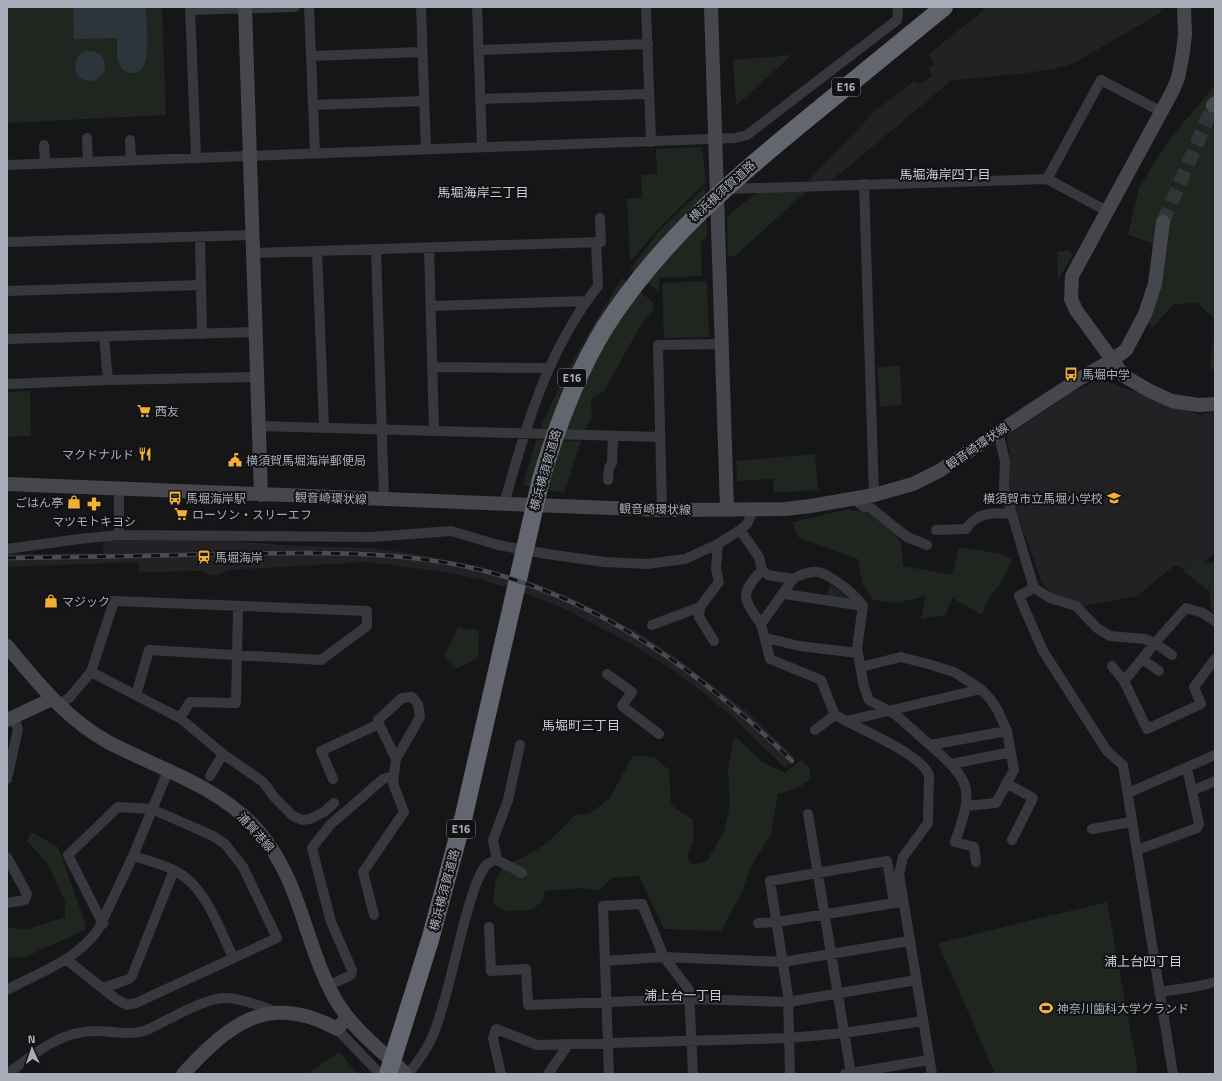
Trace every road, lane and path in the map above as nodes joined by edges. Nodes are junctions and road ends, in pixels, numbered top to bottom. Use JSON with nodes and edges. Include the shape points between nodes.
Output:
{"nodes":[{"id":1,"x":296,"y":7,"type":"edge"},
{"id":2,"x":309,"y":7,"type":"edge"},
{"id":3,"x":421,"y":7,"type":"edge"},
{"id":4,"x":477,"y":7,"type":"edge"},
{"id":5,"x":646,"y":7,"type":"edge"},
{"id":6,"x":711,"y":7,"type":"edge"},
{"id":7,"x":897,"y":7,"type":"edge"},
{"id":8,"x":932,"y":7,"type":"edge"},
{"id":9,"x":944,"y":7,"type":"edge"},
{"id":10,"x":1185,"y":7,"type":"edge"},
{"id":11,"x":215,"y":8,"type":"edge"},
{"id":12,"x":245,"y":8,"type":"edge"},
{"id":13,"x":190,"y":9,"type":"edge"},
{"id":14,"x":648,"y":44,"type":"junction"},
{"id":15,"x":479,"y":50,"type":"junction"},
{"id":16,"x":422,"y":52,"type":"junction"},
{"id":17,"x":311,"y":56,"type":"junction"},
{"id":18,"x":649,"y":94,"type":"junction"},
{"id":19,"x":480,"y":99,"type":"junction"},
{"id":20,"x":424,"y":101,"type":"junction"},
{"id":21,"x":313,"y":105,"type":"junction"},
{"id":22,"x":1162,"y":112,"type":"junction"},
{"id":23,"x":87,"y":138,"type":"dead end"},
{"id":24,"x":130,"y":140,"type":"dead end"},
{"id":25,"x":715,"y":140,"type":"junction"},
{"id":26,"x":651,"y":142,"type":"junction"},
{"id":27,"x":44,"y":145,"type":"dead end"},
{"id":28,"x":482,"y":148,"type":"junction"},
{"id":29,"x":426,"y":150,"type":"junction"},
{"id":30,"x":315,"y":153,"type":"junction"},
{"id":31,"x":250,"y":156,"type":"junction"},
{"id":32,"x":196,"y":158,"type":"junction"},
{"id":33,"x":131,"y":160,"type":"junction"},
{"id":34,"x":88,"y":162,"type":"junction"},
{"id":35,"x":45,"y":163,"type":"junction"},
{"id":36,"x":7,"y":165,"type":"edge"},
{"id":37,"x":747,"y":165,"type":"junction"},
{"id":38,"x":1048,"y":179,"type":"junction"},
{"id":39,"x":864,"y":184,"type":"junction"},
{"id":40,"x":717,"y":189,"type":"junction"},
{"id":41,"x":1107,"y":211,"type":"junction"},
{"id":42,"x":600,"y":218,"type":"dead end"},
{"id":43,"x":1163,"y":222,"type":"tunnel mouth"},
{"id":44,"x":253,"y":235,"type":"junction"},
{"id":45,"x":200,"y":237,"type":"junction"},
{"id":46,"x":7,"y":242,"type":"edge"},
{"id":47,"x":596,"y":242,"type":"junction"},
{"id":48,"x":429,"y":248,"type":"junction"},
{"id":49,"x":376,"y":249,"type":"junction"},
{"id":50,"x":317,"y":251,"type":"junction"},
{"id":51,"x":253,"y":253,"type":"junction"},
{"id":52,"x":201,"y":285,"type":"junction"},
{"id":53,"x":7,"y":290,"type":"edge"},
{"id":54,"x":586,"y":301,"type":"junction"},
{"id":55,"x":431,"y":306,"type":"junction"},
{"id":56,"x":256,"y":332,"type":"junction"},
{"id":57,"x":202,"y":334,"type":"junction"},
{"id":58,"x":104,"y":336,"type":"junction"},
{"id":59,"x":7,"y":339,"type":"edge"},
{"id":60,"x":721,"y":344,"type":"junction"},
{"id":61,"x":1112,"y":360,"type":"junction"},
{"id":62,"x":433,"y":367,"type":"junction"},
{"id":63,"x":549,"y":368,"type":"junction"},
{"id":64,"x":257,"y":377,"type":"junction"},
{"id":65,"x":108,"y":380,"type":"junction"},
{"id":66,"x":7,"y":384,"type":"edge"},
{"id":67,"x":1215,"y":404,"type":"edge"},
{"id":68,"x":259,"y":426,"type":"junction"},
{"id":69,"x":324,"y":427,"type":"junction"},
{"id":70,"x":382,"y":429,"type":"junction"},
{"id":71,"x":434,"y":431,"type":"junction"},
{"id":72,"x":998,"y":432,"type":"junction"},
{"id":73,"x":524,"y":433,"type":"junction"},
{"id":74,"x":613,"y":436,"type":"junction"},
{"id":75,"x":660,"y":438,"type":"junction"},
{"id":76,"x":608,"y":480,"type":"dead end"},
{"id":77,"x":7,"y":484,"type":"edge"},
{"id":78,"x":119,"y":489,"type":"junction"},
{"id":79,"x":261,"y":495,"type":"junction"},
{"id":80,"x":874,"y":496,"type":"junction"},
{"id":81,"x":854,"y":499,"type":"junction"},
{"id":82,"x":384,"y":500,"type":"junction"},
{"id":83,"x":504,"y":504,"type":"junction"},
{"id":84,"x":727,"y":509,"type":"junction"},
{"id":85,"x":754,"y":509,"type":"junction"},
{"id":86,"x":662,"y":510,"type":"junction"},
{"id":87,"x":1012,"y":514,"type":"junction"},
{"id":88,"x":740,"y":530,"type":"junction"},
{"id":89,"x":936,"y":530,"type":"dead end"},
{"id":90,"x":119,"y":535,"type":"junction"},
{"id":91,"x":718,"y":544,"type":"junction"},
{"id":92,"x":926,"y":545,"type":"dead end"},
{"id":93,"x":7,"y":549,"type":"edge"},
{"id":94,"x":762,"y":570,"type":"junction"},
{"id":95,"x":794,"y":579,"type":"junction"},
{"id":96,"x":1034,"y":588,"type":"junction"},
{"id":97,"x":785,"y":594,"type":"junction"},
{"id":98,"x":863,"y":606,"type":"junction"},
{"id":99,"x":238,"y":607,"type":"junction"},
{"id":100,"x":700,"y":607,"type":"junction"},
{"id":101,"x":1215,"y":621,"type":"edge"},
{"id":102,"x":761,"y":624,"type":"junction"},
{"id":103,"x":652,"y":625,"type":"dead end"},
{"id":104,"x":766,"y":638,"type":"junction"},
{"id":105,"x":714,"y":641,"type":"dead end"},
{"id":106,"x":1155,"y":643,"type":"junction"},
{"id":107,"x":7,"y":646,"type":"edge"},
{"id":108,"x":858,"y":653,"type":"junction"},
{"id":109,"x":1172,"y":655,"type":"dead end"},
{"id":110,"x":237,"y":656,"type":"junction"},
{"id":111,"x":1142,"y":659,"type":"junction"},
{"id":112,"x":1215,"y":659,"type":"edge"},
{"id":113,"x":1112,"y":666,"type":"dead end"},
{"id":114,"x":861,"y":667,"type":"junction"},
{"id":115,"x":1159,"y":671,"type":"dead end"},
{"id":116,"x":91,"y":672,"type":"junction"},
{"id":117,"x":607,"y":674,"type":"dead end"},
{"id":118,"x":1124,"y":681,"type":"junction"},
{"id":119,"x":981,"y":690,"type":"junction"},
{"id":120,"x":136,"y":696,"type":"junction"},
{"id":121,"x":55,"y":702,"type":"junction"},
{"id":122,"x":886,"y":711,"type":"junction"},
{"id":123,"x":835,"y":715,"type":"junction"},
{"id":124,"x":10,"y":718,"type":"edge"},
{"id":125,"x":180,"y":718,"type":"junction"},
{"id":126,"x":846,"y":721,"type":"junction"},
{"id":127,"x":379,"y":724,"type":"junction"},
{"id":128,"x":816,"y":730,"type":"dead end"},
{"id":129,"x":1007,"y":731,"type":"junction"},
{"id":130,"x":659,"y":734,"type":"dead end"},
{"id":131,"x":520,"y":745,"type":"dead end"},
{"id":132,"x":930,"y":745,"type":"junction"},
{"id":133,"x":1011,"y":752,"type":"junction"},
{"id":134,"x":223,"y":754,"type":"junction"},
{"id":135,"x":1215,"y":755,"type":"edge"},
{"id":136,"x":396,"y":759,"type":"junction"},
{"id":137,"x":952,"y":764,"type":"junction"},
{"id":138,"x":1187,"y":768,"type":"junction"},
{"id":139,"x":168,"y":771,"type":"junction"},
{"id":140,"x":210,"y":776,"type":"dead end"},
{"id":141,"x":393,"y":776,"type":"junction"},
{"id":142,"x":7,"y":779,"type":"edge"},
{"id":143,"x":333,"y":779,"type":"dead end"},
{"id":144,"x":1215,"y":781,"type":"edge"},
{"id":145,"x":1006,"y":783,"type":"junction"},
{"id":146,"x":1192,"y":790,"type":"junction"},
{"id":147,"x":1128,"y":793,"type":"junction"},
{"id":148,"x":334,"y":803,"type":"dead end"},
{"id":149,"x":966,"y":806,"type":"junction"},
{"id":150,"x":152,"y":809,"type":"junction"},
{"id":151,"x":808,"y":814,"type":"dead end"},
{"id":152,"x":318,"y":816,"type":"junction"},
{"id":153,"x":1132,"y":822,"type":"junction"},
{"id":154,"x":330,"y":825,"type":"junction"},
{"id":155,"x":1092,"y":829,"type":"dead end"},
{"id":156,"x":1012,"y":840,"type":"dead end"},
{"id":157,"x":1137,"y":850,"type":"junction"},
{"id":158,"x":133,"y":856,"type":"junction"},
{"id":159,"x":7,"y":857,"type":"edge"},
{"id":160,"x":497,"y":860,"type":"junction"},
{"id":161,"x":976,"y":862,"type":"dead end"},
{"id":162,"x":174,"y":870,"type":"junction"},
{"id":163,"x":522,"y":873,"type":"dead end"},
{"id":164,"x":817,"y":873,"type":"junction"},
{"id":165,"x":898,"y":902,"type":"junction"},
{"id":166,"x":7,"y":903,"type":"edge"},
{"id":167,"x":824,"y":914,"type":"junction"},
{"id":168,"x":374,"y":915,"type":"dead end"},
{"id":169,"x":777,"y":922,"type":"junction"},
{"id":170,"x":758,"y":923,"type":"dead end"},
{"id":171,"x":103,"y":924,"type":"junction"},
{"id":172,"x":489,"y":927,"type":"dead end"},
{"id":173,"x":909,"y":941,"type":"junction"},
{"id":174,"x":831,"y":954,"type":"junction"},
{"id":175,"x":233,"y":957,"type":"junction"},
{"id":176,"x":664,"y":957,"type":"junction"},
{"id":177,"x":67,"y":960,"type":"junction"},
{"id":178,"x":605,"y":961,"type":"junction"},
{"id":179,"x":783,"y":962,"type":"junction"},
{"id":180,"x":916,"y":980,"type":"junction"},
{"id":181,"x":1215,"y":982,"type":"edge"},
{"id":182,"x":328,"y":986,"type":"junction"},
{"id":183,"x":103,"y":988,"type":"junction"},
{"id":184,"x":7,"y":990,"type":"edge"},
{"id":185,"x":1159,"y":992,"type":"junction"},
{"id":186,"x":837,"y":994,"type":"junction"},
{"id":187,"x":690,"y":999,"type":"junction"},
{"id":188,"x":606,"y":1002,"type":"junction"},
{"id":189,"x":788,"y":1002,"type":"junction"},
{"id":190,"x":406,"y":1009,"type":"junction"},
{"id":191,"x":274,"y":1011,"type":"junction"},
{"id":192,"x":347,"y":1018,"type":"junction"},
{"id":193,"x":922,"y":1021,"type":"junction"},
{"id":194,"x":337,"y":1029,"type":"junction"},
{"id":195,"x":844,"y":1034,"type":"junction"},
{"id":196,"x":789,"y":1038,"type":"junction"},
{"id":197,"x":691,"y":1041,"type":"junction"},
{"id":198,"x":608,"y":1043,"type":"junction"},
{"id":199,"x":568,"y":1045,"type":"junction"},
{"id":200,"x":929,"y":1060,"type":"junction"},
{"id":201,"x":7,"y":1074,"type":"edge"},
{"id":202,"x":183,"y":1074,"type":"edge"},
{"id":203,"x":381,"y":1074,"type":"edge"},
{"id":204,"x":388,"y":1074,"type":"edge"},
{"id":205,"x":407,"y":1074,"type":"edge"},
{"id":206,"x":501,"y":1074,"type":"edge"},
{"id":207,"x":548,"y":1074,"type":"edge"},
{"id":208,"x":609,"y":1074,"type":"edge"},
{"id":209,"x":692,"y":1074,"type":"edge"},
{"id":210,"x":790,"y":1074,"type":"edge"},
{"id":211,"x":845,"y":1074,"type":"edge"},
{"id":212,"x":851,"y":1074,"type":"edge"},
{"id":213,"x":932,"y":1074,"type":"edge"},
{"id":214,"x":1173,"y":1074,"type":"edge"}],
"edges":[{"from":1,"to":12,"type":"street"},
{"from":2,"to":17,"type":"street"},
{"from":3,"to":16,"type":"street"},
{"from":4,"to":15,"type":"street"},
{"from":5,"to":14,"type":"street"},
{"from":6,"to":25,"type":"main road"},
{"from":7,"to":25,"type":"street","via":[[897,20],[747,135]]},
{"from":8,"to":37,"type":"highway","name":"横浜横須賀道路","number":"E16"},
{"from":9,"to":37,"type":"highway","name":"横浜横須賀道路","number":"E16"},
{"from":10,"to":22,"type":"main road","via":[[1185,34],[1178,78]]},
{"from":11,"to":12,"type":"street"},
{"from":11,"to":13,"type":"street"},
{"from":12,"to":31,"type":"main road"},
{"from":13,"to":32,"type":"street"},
{"from":14,"to":15,"type":"street"},
{"from":14,"to":18,"type":"street"},
{"from":15,"to":19,"type":"street"},
{"from":16,"to":17,"type":"street"},
{"from":16,"to":20,"type":"street"},
{"from":17,"to":21,"type":"street"},
{"from":18,"to":19,"type":"street"},
{"from":18,"to":26,"type":"street"},
{"from":19,"to":28,"type":"street"},
{"from":20,"to":21,"type":"street"},
{"from":20,"to":29,"type":"street"},
{"from":21,"to":30,"type":"street"},
{"from":22,"to":38,"type":"street","via":[[1101,80]]},
{"from":22,"to":41,"type":"main road"},
{"from":23,"to":34,"type":"street"},
{"from":24,"to":33,"type":"street"},
{"from":25,"to":26,"type":"street"},
{"from":25,"to":40,"type":"main road"},
{"from":26,"to":28,"type":"street"},
{"from":27,"to":35,"type":"street"},
{"from":28,"to":29,"type":"street"},
{"from":29,"to":30,"type":"street"},
{"from":30,"to":31,"type":"street"},
{"from":31,"to":32,"type":"street"},
{"from":31,"to":44,"type":"main road"},
{"from":32,"to":33,"type":"street"},
{"from":33,"to":34,"type":"street"},
{"from":34,"to":35,"type":"street"},
{"from":35,"to":36,"type":"street"},
{"from":37,"to":190,"type":"highway","name":"横浜横須賀道路","number":"E16","via":[[695,207],[650,256],[614,304],[582,357],[563,398],[535,476],[500,646],[452,841]]},
{"from":38,"to":39,"type":"street"},
{"from":38,"to":41,"type":"street"},
{"from":39,"to":40,"type":"street"},
{"from":39,"to":80,"type":"street"},
{"from":40,"to":60,"type":"main road"},
{"from":41,"to":61,"type":"main road","via":[[1072,276],[1070,286],[1071,299],[1076,310]]},
{"from":42,"to":47,"type":"street","via":[[601,242]]},
{"from":43,"to":61,"type":"main road","name":"観音崎環状線","via":[[1155,284],[1145,314],[1126,350]]},
{"from":44,"to":45,"type":"street"},
{"from":44,"to":51,"type":"main road"},
{"from":45,"to":46,"type":"street"},
{"from":45,"to":52,"type":"street"},
{"from":47,"to":48,"type":"street"},
{"from":47,"to":54,"type":"street","via":[[598,286]]},
{"from":48,"to":49,"type":"street"},
{"from":48,"to":55,"type":"street"},
{"from":49,"to":50,"type":"street"},
{"from":49,"to":70,"type":"street"},
{"from":50,"to":51,"type":"street"},
{"from":50,"to":69,"type":"street"},
{"from":51,"to":56,"type":"main road"},
{"from":52,"to":53,"type":"street"},
{"from":52,"to":57,"type":"street"},
{"from":54,"to":55,"type":"street"},
{"from":54,"to":63,"type":"street"},
{"from":55,"to":62,"type":"street"},
{"from":56,"to":57,"type":"street"},
{"from":56,"to":64,"type":"main road"},
{"from":57,"to":58,"type":"street"},
{"from":58,"to":59,"type":"street"},
{"from":58,"to":65,"type":"street"},
{"from":60,"to":75,"type":"street","via":[[658,345]]},
{"from":60,"to":84,"type":"main road"},
{"from":61,"to":67,"type":"main road","via":[[1124,376],[1172,401],[1198,405]]},
{"from":61,"to":72,"type":"main road","name":"観音崎環状線","via":[[1079,378]]},
{"from":62,"to":63,"type":"street"},
{"from":62,"to":71,"type":"street"},
{"from":63,"to":73,"type":"street"},
{"from":64,"to":65,"type":"street"},
{"from":64,"to":68,"type":"main road"},
{"from":65,"to":66,"type":"street"},
{"from":68,"to":69,"type":"street"},
{"from":68,"to":79,"type":"main road"},
{"from":69,"to":70,"type":"street"},
{"from":70,"to":71,"type":"street"},
{"from":70,"to":82,"type":"street"},
{"from":71,"to":73,"type":"street"},
{"from":72,"to":80,"type":"main road","name":"観音崎環状線","via":[[926,479]]},
{"from":72,"to":87,"type":"street","via":[[1005,461],[1004,488]]},
{"from":73,"to":74,"type":"street"},
{"from":73,"to":83,"type":"street"},
{"from":74,"to":75,"type":"street"},
{"from":74,"to":76,"type":"street","via":[[612,463]]},
{"from":75,"to":86,"type":"street"},
{"from":77,"to":78,"type":"main road","name":"観音崎環状線"},
{"from":78,"to":79,"type":"main road","name":"観音崎環状線"},
{"from":78,"to":90,"type":"street"},
{"from":79,"to":82,"type":"main road","name":"観音崎環状線"},
{"from":80,"to":81,"type":"main road","name":"観音崎環状線"},
{"from":81,"to":85,"type":"main road","name":"観音崎環状線","via":[[811,506]]},
{"from":81,"to":92,"type":"street","via":[[864,507],[871,508],[907,537]]},
{"from":82,"to":83,"type":"main road","name":"観音崎環状線"},
{"from":83,"to":86,"type":"main road","name":"観音崎環状線"},
{"from":84,"to":85,"type":"main road","name":"観音崎環状線"},
{"from":84,"to":86,"type":"main road","name":"観音崎環状線"},
{"from":85,"to":88,"type":"street","via":[[747,524]]},
{"from":87,"to":89,"type":"street","via":[[990,513],[972,520],[966,529]]},
{"from":87,"to":96,"type":"street"},
{"from":88,"to":91,"type":"street"},
{"from":88,"to":94,"type":"street","via":[[759,557]]},
{"from":90,"to":91,"type":"street","via":[[372,537],[451,531],[498,545],[547,554],[604,562],[647,564],[685,558]]},
{"from":90,"to":93,"type":"street"},
{"from":91,"to":100,"type":"street","via":[[716,569],[719,582]]},
{"from":94,"to":95,"type":"street","via":[[768,575]]},
{"from":94,"to":102,"type":"street","via":[[746,588],[747,604]]},
{"from":95,"to":97,"type":"street"},
{"from":95,"to":98,"type":"street","via":[[799,575],[817,572],[857,598]]},
{"from":96,"to":106,"type":"street","via":[[1050,598],[1076,606],[1097,628],[1110,636],[1145,639]]},
{"from":96,"to":147,"type":"street","via":[[1019,596],[1043,651],[1106,751],[1123,765]]},
{"from":97,"to":98,"type":"street"},
{"from":97,"to":102,"type":"street"},
{"from":98,"to":108,"type":"street"},
{"from":99,"to":110,"type":"street"},
{"from":99,"to":110,"type":"street","via":[[367,611],[367,626],[321,660]]},
{"from":99,"to":116,"type":"street","via":[[114,602]]},
{"from":100,"to":103,"type":"street"},
{"from":100,"to":105,"type":"street","via":[[699,617]]},
{"from":101,"to":106,"type":"street","via":[[1203,613],[1186,608]]},
{"from":102,"to":104,"type":"street"},
{"from":104,"to":108,"type":"street","via":[[799,646]]},
{"from":104,"to":123,"type":"street","via":[[770,659],[821,680]]},
{"from":106,"to":109,"type":"street"},
{"from":106,"to":111,"type":"street"},
{"from":107,"to":121,"type":"main road","name":"浦賀港線"},
{"from":108,"to":114,"type":"street"},
{"from":110,"to":120,"type":"street","via":[[149,650]]},
{"from":110,"to":125,"type":"street","via":[[236,703],[190,702]]},
{"from":111,"to":115,"type":"street"},
{"from":111,"to":118,"type":"street"},
{"from":112,"to":118,"type":"street","via":[[1194,686],[1201,704],[1147,729]]},
{"from":113,"to":118,"type":"street"},
{"from":114,"to":119,"type":"street","via":[[901,657],[954,672]]},
{"from":114,"to":122,"type":"street","via":[[869,700]]},
{"from":116,"to":120,"type":"street"},
{"from":116,"to":121,"type":"street","via":[[69,698]]},
{"from":117,"to":130,"type":"street","via":[[632,692],[622,706]]},
{"from":119,"to":122,"type":"street"},
{"from":119,"to":129,"type":"street","via":[[997,709]]},
{"from":120,"to":125,"type":"street"},
{"from":121,"to":124,"type":"main road"},
{"from":121,"to":139,"type":"main road","name":"浦賀港線","via":[[80,724],[107,741]]},
{"from":122,"to":126,"type":"street"},
{"from":122,"to":132,"type":"street","via":[[896,715]]},
{"from":123,"to":126,"type":"street"},
{"from":123,"to":128,"type":"street"},
{"from":124,"to":142,"type":"street","via":[[18,729]]},
{"from":125,"to":134,"type":"street"},
{"from":126,"to":165,"type":"street","via":[[894,746],[927,770],[929,819],[899,866]]},
{"from":127,"to":136,"type":"street"},
{"from":127,"to":136,"type":"street","via":[[378,720],[402,698],[412,698],[418,704],[420,717]]},
{"from":127,"to":143,"type":"street","via":[[320,752]]},
{"from":129,"to":132,"type":"street"},
{"from":129,"to":133,"type":"street"},
{"from":131,"to":160,"type":"street","via":[[512,797],[493,840]]},
{"from":132,"to":137,"type":"street"},
{"from":133,"to":137,"type":"street"},
{"from":133,"to":145,"type":"street","via":[[1014,770]]},
{"from":134,"to":140,"type":"street"},
{"from":134,"to":152,"type":"street","via":[[263,782],[293,816],[306,820]]},
{"from":135,"to":138,"type":"street"},
{"from":136,"to":141,"type":"street"},
{"from":137,"to":149,"type":"street","via":[[966,785]]},
{"from":138,"to":146,"type":"street"},
{"from":138,"to":147,"type":"street"},
{"from":139,"to":150,"type":"street"},
{"from":139,"to":182,"type":"main road","name":"浦賀港線","via":[[238,811],[267,842],[290,881]]},
{"from":141,"to":154,"type":"street","via":[[383,779]]},
{"from":141,"to":168,"type":"street","via":[[404,812],[363,872]]},
{"from":144,"to":146,"type":"street"},
{"from":145,"to":149,"type":"street","via":[[996,803]]},
{"from":145,"to":156,"type":"street","via":[[1033,798]]},
{"from":146,"to":157,"type":"street","via":[[1199,824],[1197,828]]},
{"from":147,"to":153,"type":"street"},
{"from":148,"to":152,"type":"street"},
{"from":149,"to":161,"type":"street","via":[[955,842],[974,847]]},
{"from":150,"to":158,"type":"street"},
{"from":150,"to":171,"type":"street","via":[[118,807],[68,855]]},
{"from":150,"to":175,"type":"street","via":[[213,836],[225,844],[243,867],[276,938]]},
{"from":151,"to":164,"type":"street"},
{"from":152,"to":154,"type":"street"},
{"from":153,"to":155,"type":"street"},
{"from":153,"to":157,"type":"street"},
{"from":154,"to":182,"type":"street","via":[[312,848],[331,922],[352,970],[348,978]]},
{"from":157,"to":185,"type":"street"},
{"from":158,"to":162,"type":"street"},
{"from":158,"to":171,"type":"street"},
{"from":159,"to":166,"type":"street","via":[[27,894],[25,900]]},
{"from":160,"to":163,"type":"street"},
{"from":160,"to":205,"type":"street","via":[[487,864],[480,876],[433,1035],[421,1057]]},
{"from":162,"to":175,"type":"street","via":[[203,897]]},
{"from":162,"to":183,"type":"street","via":[[132,976]]},
{"from":164,"to":165,"type":"street","via":[[887,861]]},
{"from":164,"to":167,"type":"street"},
{"from":164,"to":169,"type":"street","via":[[770,881]]},
{"from":165,"to":167,"type":"street"},
{"from":165,"to":173,"type":"street"},
{"from":167,"to":169,"type":"street"},
{"from":167,"to":174,"type":"street"},
{"from":169,"to":170,"type":"street"},
{"from":169,"to":179,"type":"street"},
{"from":171,"to":177,"type":"street","via":[[91,940]]},
{"from":172,"to":188,"type":"street","via":[[491,970],[526,969],[528,1005]]},
{"from":173,"to":174,"type":"street"},
{"from":173,"to":180,"type":"street"},
{"from":174,"to":179,"type":"street"},
{"from":174,"to":186,"type":"street"},
{"from":175,"to":183,"type":"street","via":[[136,1003],[127,1005]]},
{"from":176,"to":178,"type":"street"},
{"from":176,"to":178,"type":"street","via":[[642,904],[603,906]]},
{"from":176,"to":179,"type":"street"},
{"from":176,"to":187,"type":"street","via":[[689,990]]},
{"from":177,"to":183,"type":"street"},
{"from":177,"to":184,"type":"street"},
{"from":178,"to":188,"type":"street"},
{"from":179,"to":189,"type":"street"},
{"from":180,"to":186,"type":"street"},
{"from":180,"to":193,"type":"street"},
{"from":181,"to":185,"type":"street"},
{"from":182,"to":192,"type":"main road","name":"浦賀港線"},
{"from":185,"to":214,"type":"street"},
{"from":186,"to":189,"type":"street"},
{"from":186,"to":195,"type":"street"},
{"from":187,"to":188,"type":"street"},
{"from":187,"to":189,"type":"street"},
{"from":187,"to":197,"type":"street"},
{"from":188,"to":198,"type":"street"},
{"from":189,"to":196,"type":"street"},
{"from":190,"to":203,"type":"highway","name":"横浜横須賀道路","number":"E16"},
{"from":190,"to":204,"type":"highway","name":"横浜横須賀道路","number":"E16"},
{"from":191,"to":194,"type":"main road","via":[[307,1016]]},
{"from":191,"to":201,"type":"street","via":[[226,998],[217,999],[180,1013],[142,1032],[128,1034],[94,1031],[70,1034],[40,1049]]},
{"from":191,"to":202,"type":"main road","via":[[256,1017],[224,1034]]},
{"from":192,"to":194,"type":"main road"},
{"from":192,"to":205,"type":"main road","name":"浦賀港線"},
{"from":193,"to":195,"type":"street"},
{"from":193,"to":200,"type":"street"},
{"from":194,"to":203,"type":"street"},
{"from":195,"to":196,"type":"street"},
{"from":195,"to":212,"type":"street"},
{"from":196,"to":197,"type":"street"},
{"from":196,"to":210,"type":"street"},
{"from":197,"to":198,"type":"street"},
{"from":197,"to":209,"type":"street"},
{"from":198,"to":199,"type":"street"},
{"from":198,"to":208,"type":"street"},
{"from":199,"to":206,"type":"street","via":[[537,1046],[496,1029],[493,1038]]},
{"from":199,"to":207,"type":"street"},
{"from":200,"to":212,"type":"street"},
{"from":200,"to":213,"type":"street"},
{"from":211,"to":212,"type":"street"}]}
